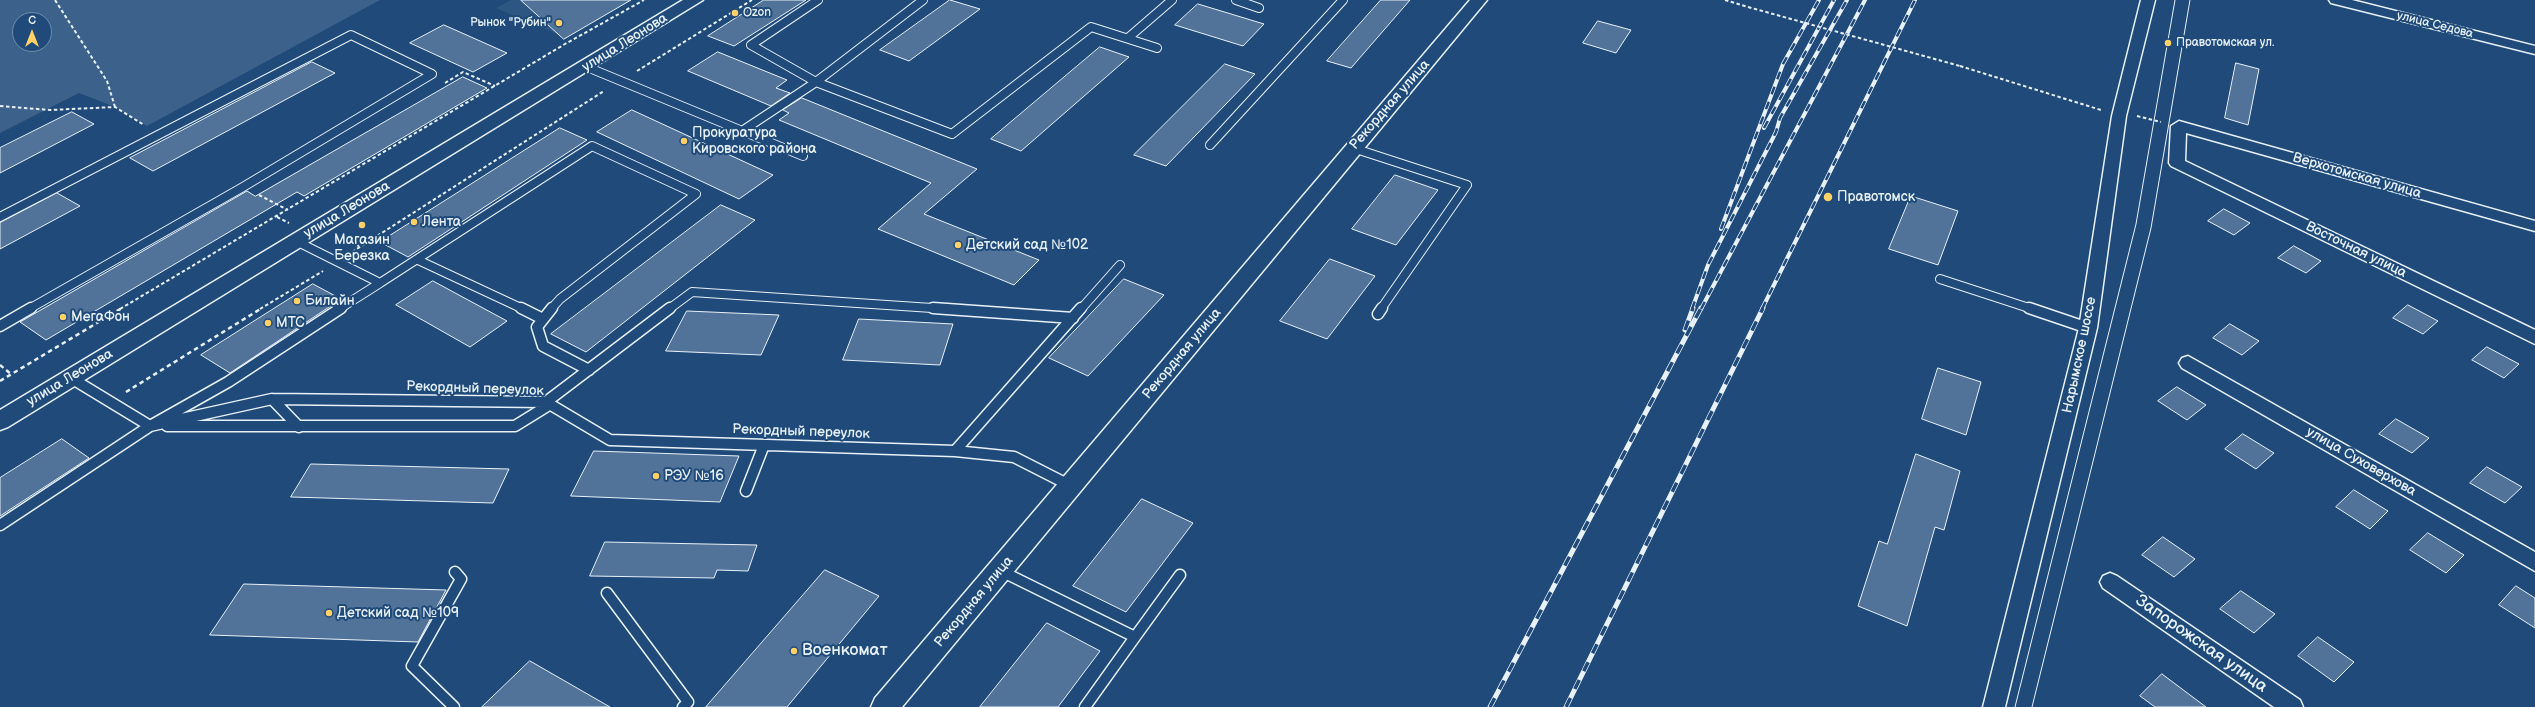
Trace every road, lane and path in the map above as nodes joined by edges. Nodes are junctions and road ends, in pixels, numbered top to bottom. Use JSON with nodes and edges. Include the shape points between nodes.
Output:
{"nodes":[{"id":1,"x":55,"y":0,"type":"edge"},
{"id":2,"x":644,"y":0,"type":"edge"},
{"id":3,"x":695,"y":0,"type":"edge"},
{"id":4,"x":752,"y":0,"type":"edge"},
{"id":5,"x":818,"y":0,"type":"edge"},
{"id":6,"x":922,"y":0,"type":"edge"},
{"id":7,"x":1172,"y":0,"type":"edge"},
{"id":8,"x":1236,"y":0,"type":"edge"},
{"id":9,"x":1343,"y":0,"type":"edge"},
{"id":10,"x":1725,"y":0,"type":"edge"},
{"id":11,"x":2148,"y":0,"type":"edge"},
{"id":12,"x":2336,"y":0,"type":"edge"},
{"id":13,"x":1476,"y":1,"type":"edge"},
{"id":14,"x":1259,"y":8,"type":"dead end"},
{"id":15,"x":1128,"y":38,"type":"junction"},
{"id":16,"x":1157,"y":48,"type":"dead end"},
{"id":17,"x":2535,"y":50,"type":"edge"},
{"id":18,"x":587,"y":67,"type":"junction"},
{"id":19,"x":620,"y":81,"type":"junction"},
{"id":20,"x":816,"y":82,"type":"junction"},
{"id":21,"x":416,"y":83,"type":"junction"},
{"id":22,"x":495,"y":86,"type":"junction"},
{"id":23,"x":0,"y":106,"type":"edge"},
{"id":24,"x":114,"y":107,"type":"junction"},
{"id":25,"x":2119,"y":116,"type":"junction"},
{"id":26,"x":2179,"y":126,"type":"junction"},
{"id":27,"x":742,"y":131,"type":"junction"},
{"id":28,"x":160,"y":134,"type":"junction"},
{"id":29,"x":1210,"y":145,"type":"dead end"},
{"id":30,"x":1353,"y":148,"type":"junction"},
{"id":31,"x":803,"y":156,"type":"dead end"},
{"id":32,"x":243,"y":187,"type":"junction"},
{"id":33,"x":288,"y":210,"type":"junction"},
{"id":34,"x":0,"y":217,"type":"edge"},
{"id":35,"x":2535,"y":226,"type":"edge"},
{"id":36,"x":339,"y":238,"type":"dead end"},
{"id":37,"x":296,"y":241,"type":"junction"},
{"id":38,"x":359,"y":246,"type":"junction"},
{"id":39,"x":418,"y":260,"type":"junction"},
{"id":40,"x":338,"y":262,"type":"junction"},
{"id":41,"x":1120,"y":265,"type":"dead end"},
{"id":42,"x":1940,"y":279,"type":"dead end"},
{"id":43,"x":380,"y":284,"type":"junction"},
{"id":44,"x":1378,"y":314,"type":"dead end"},
{"id":45,"x":1073,"y":318,"type":"junction"},
{"id":46,"x":543,"y":319,"type":"junction"},
{"id":47,"x":0,"y":326,"type":"edge"},
{"id":48,"x":2088,"y":328,"type":"junction"},
{"id":49,"x":2535,"y":338,"type":"edge"},
{"id":50,"x":2188,"y":363,"type":"dead end"},
{"id":51,"x":0,"y":365,"type":"edge"},
{"id":52,"x":589,"y":370,"type":"junction"},
{"id":53,"x":12,"y":374,"type":"junction"},
{"id":54,"x":71,"y":378,"type":"junction"},
{"id":55,"x":0,"y":381,"type":"edge"},
{"id":56,"x":272,"y":399,"type":"junction"},
{"id":57,"x":110,"y":402,"type":"junction"},
{"id":58,"x":548,"y":404,"type":"junction"},
{"id":59,"x":0,"y":420,"type":"edge"},
{"id":60,"x":150,"y":426,"type":"junction"},
{"id":61,"x":299,"y":427,"type":"junction"},
{"id":62,"x":764,"y":445,"type":"junction"},
{"id":63,"x":955,"y":452,"type":"junction"},
{"id":64,"x":1071,"y":486,"type":"junction"},
{"id":65,"x":746,"y":491,"type":"dead end"},
{"id":66,"x":0,"y":525,"type":"edge"},
{"id":67,"x":2535,"y":562,"type":"edge"},
{"id":68,"x":1001,"y":571,"type":"junction"},
{"id":69,"x":455,"y":572,"type":"dead end"},
{"id":70,"x":1180,"y":574,"type":"dead end"},
{"id":71,"x":2110,"y":582,"type":"dead end"},
{"id":72,"x":607,"y":593,"type":"dead end"},
{"id":73,"x":1135,"y":637,"type":"junction"},
{"id":74,"x":454,"y":707,"type":"edge"},
{"id":75,"x":683,"y":707,"type":"edge"},
{"id":76,"x":885,"y":707,"type":"edge"},
{"id":77,"x":1084,"y":707,"type":"edge"},
{"id":78,"x":1994,"y":707,"type":"edge"},
{"id":79,"x":2292,"y":707,"type":"edge"}],
"edges":[{"from":1,"to":24,"type":"path","via":[[107,81]]},
{"from":2,"to":22,"type":"path"},
{"from":3,"to":18,"type":"main road","name":"улица Леонова"},
{"from":4,"to":19,"type":"path"},
{"from":5,"to":20,"type":"lane","via":[[751,45]]},
{"from":6,"to":20,"type":"lane"},
{"from":7,"to":15,"type":"lane"},
{"from":8,"to":14,"type":"lane"},
{"from":9,"to":29,"type":"lane"},
{"from":10,"to":25,"type":"path","bridge":true,"via":[[1960,66]]},
{"from":11,"to":25,"type":"street","name":"Нарымское шоссе"},
{"from":12,"to":17,"type":"street","name":"улица Седова"},
{"from":13,"to":30,"type":"main road","name":"Рекордная улица"},
{"from":15,"to":16,"type":"lane"},
{"from":15,"to":20,"type":"lane","via":[[1091,27],[952,134]]},
{"from":18,"to":19,"type":"lane"},
{"from":18,"to":37,"type":"main road","name":"улица Леонова"},
{"from":19,"to":27,"type":"lane"},
{"from":19,"to":38,"type":"path"},
{"from":20,"to":27,"type":"lane"},
{"from":21,"to":22,"type":"path","via":[[432,90],[463,72]]},
{"from":21,"to":28,"type":"lane","via":[[432,74],[351,35]]},
{"from":21,"to":32,"type":"lane"},
{"from":22,"to":33,"type":"path"},
{"from":23,"to":24,"type":"path","via":[[50,110]]},
{"from":24,"to":28,"type":"path"},
{"from":25,"to":26,"type":"path","via":[[2140,116]]},
{"from":25,"to":48,"type":"street","name":"Нарымское шоссе"},
{"from":26,"to":35,"type":"street","name":"Верхотомская улица"},
{"from":26,"to":49,"type":"street","name":"Восточная улица","via":[[2177,163]]},
{"from":27,"to":31,"type":"lane"},
{"from":28,"to":34,"type":"lane"},
{"from":30,"to":44,"type":"lane","via":[[1467,185]]},
{"from":30,"to":64,"type":"main road","name":"Рекордная улица"},
{"from":32,"to":33,"type":"path"},
{"from":32,"to":47,"type":"lane"},
{"from":33,"to":53,"type":"path"},
{"from":36,"to":38,"type":"path"},
{"from":37,"to":40,"type":"lane"},
{"from":37,"to":54,"type":"main road","name":"улица Леонова"},
{"from":38,"to":40,"type":"path"},
{"from":39,"to":43,"type":"lane"},
{"from":39,"to":46,"type":"lane"},
{"from":39,"to":46,"type":"lane","via":[[466,226],[592,146],[696,194],[560,299]]},
{"from":40,"to":43,"type":"lane"},
{"from":40,"to":57,"type":"path"},
{"from":41,"to":45,"type":"lane"},
{"from":42,"to":48,"type":"lane"},
{"from":43,"to":60,"type":"lane","via":[[228,382]]},
{"from":45,"to":52,"type":"lane","via":[[692,292]]},
{"from":45,"to":63,"type":"lane"},
{"from":46,"to":52,"type":"lane","via":[[536,327],[543,346]]},
{"from":48,"to":78,"type":"street","name":"Нарымское шоссе"},
{"from":50,"to":67,"type":"street","name":"улица Суховерхова"},
{"from":51,"to":53,"type":"path"},
{"from":52,"to":58,"type":"lane"},
{"from":53,"to":55,"type":"path"},
{"from":54,"to":57,"type":"lane"},
{"from":54,"to":59,"type":"main road","name":"улица Леонова"},
{"from":56,"to":58,"type":"lane","name":"Рекордный переулок"},
{"from":56,"to":60,"type":"lane","name":"Рекордный переулок"},
{"from":56,"to":61,"type":"lane"},
{"from":57,"to":60,"type":"lane"},
{"from":58,"to":61,"type":"lane","via":[[515,426]]},
{"from":58,"to":62,"type":"lane","name":"Рекордный переулок","via":[[610,440]]},
{"from":60,"to":61,"type":"lane"},
{"from":60,"to":66,"type":"lane"},
{"from":62,"to":63,"type":"lane","name":"Рекордный переулок"},
{"from":62,"to":65,"type":"lane"},
{"from":63,"to":64,"type":"lane","name":"Рекордный переулок","via":[[1014,458]]},
{"from":64,"to":68,"type":"main road","name":"Рекордная улица"},
{"from":68,"to":73,"type":"lane"},
{"from":68,"to":76,"type":"main road","name":"Рекордная улица"},
{"from":69,"to":74,"type":"lane","via":[[461,579],[412,666]]},
{"from":70,"to":73,"type":"lane"},
{"from":71,"to":79,"type":"street","name":"Запорожская улица"},
{"from":72,"to":75,"type":"lane","via":[[688,702]]},
{"from":73,"to":77,"type":"lane"}]}
